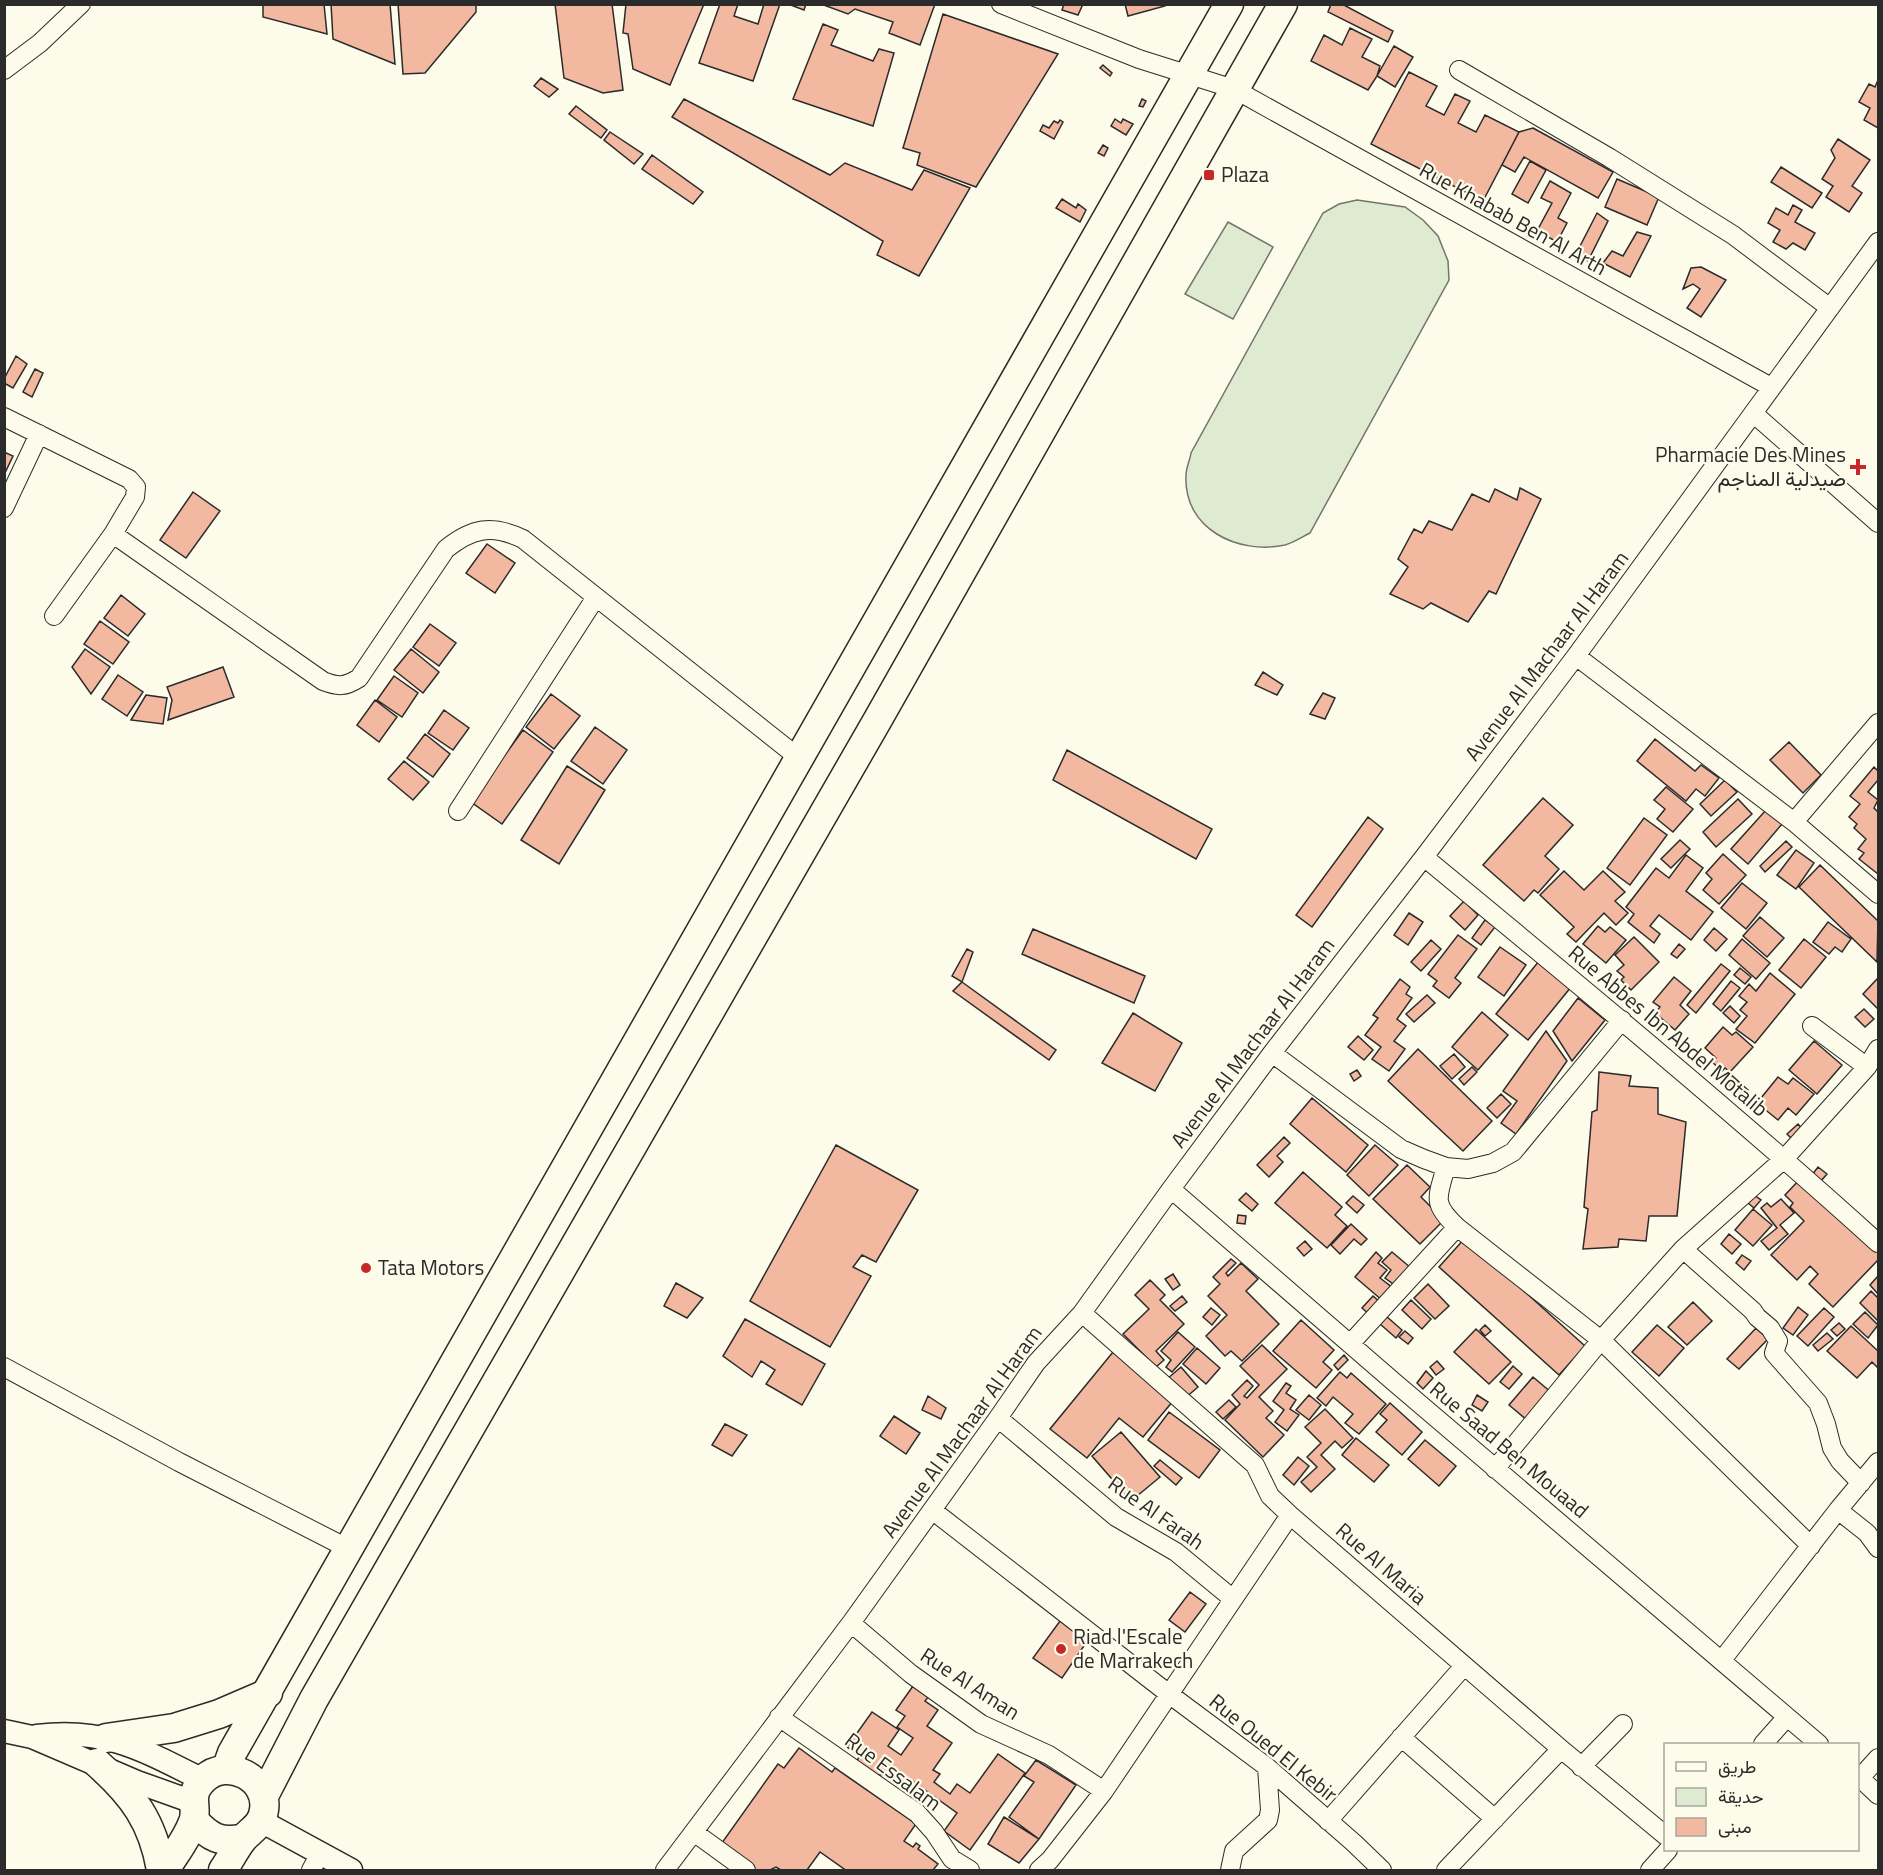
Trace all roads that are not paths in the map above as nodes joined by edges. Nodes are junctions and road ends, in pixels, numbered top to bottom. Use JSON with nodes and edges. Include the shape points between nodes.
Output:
{"nodes":[{"id":1,"x":81,"y":4,"type":"edge"},
{"id":2,"x":1000,"y":4,"type":"edge"},
{"id":3,"x":1229,"y":4,"type":"edge"},
{"id":4,"x":1283,"y":4,"type":"edge"},
{"id":5,"x":4,"y":70,"type":"edge"},
{"id":6,"x":1459,"y":70,"type":"dead end"},
{"id":7,"x":1188,"y":76,"type":"junction"},
{"id":8,"x":1234,"y":89,"type":"junction"},
{"id":9,"x":1878,"y":243,"type":"edge"},
{"id":10,"x":1830,"y":308,"type":"junction"},
{"id":11,"x":1771,"y":387,"type":"junction"},
{"id":12,"x":1753,"y":413,"type":"junction"},
{"id":13,"x":4,"y":417,"type":"edge"},
{"id":14,"x":39,"y":434,"type":"junction"},
{"id":15,"x":4,"y":508,"type":"edge"},
{"id":16,"x":1878,"y":524,"type":"edge"},
{"id":17,"x":113,"y":534,"type":"junction"},
{"id":18,"x":596,"y":597,"type":"junction"},
{"id":19,"x":54,"y":616,"type":"dead end"},
{"id":20,"x":1576,"y":656,"type":"junction"},
{"id":21,"x":1878,"y":723,"type":"edge"},
{"id":22,"x":798,"y":758,"type":"junction"},
{"id":23,"x":458,"y":811,"type":"dead end"},
{"id":24,"x":1794,"y":822,"type":"junction"},
{"id":25,"x":1424,"y":857,"type":"junction"},
{"id":26,"x":1878,"y":894,"type":"edge"},
{"id":27,"x":1622,"y":1020,"type":"junction"},
{"id":28,"x":1812,"y":1026,"type":"dead end"},
{"id":29,"x":1878,"y":1049,"type":"edge"},
{"id":30,"x":1272,"y":1053,"type":"junction"},
{"id":31,"x":1867,"y":1066,"type":"junction"},
{"id":32,"x":1785,"y":1158,"type":"junction"},
{"id":33,"x":1446,"y":1167,"type":"junction"},
{"id":34,"x":1171,"y":1189,"type":"junction"},
{"id":35,"x":1457,"y":1227,"type":"junction"},
{"id":36,"x":1878,"y":1243,"type":"edge"},
{"id":37,"x":1683,"y":1249,"type":"junction"},
{"id":38,"x":1082,"y":1313,"type":"junction"},
{"id":39,"x":1601,"y":1340,"type":"junction"},
{"id":40,"x":1350,"y":1344,"type":"junction"},
{"id":41,"x":4,"y":1367,"type":"edge"},
{"id":42,"x":998,"y":1418,"type":"junction"},
{"id":43,"x":1878,"y":1462,"type":"edge"},
{"id":44,"x":1495,"y":1469,"type":"junction"},
{"id":45,"x":1861,"y":1483,"type":"junction"},
{"id":46,"x":932,"y":1510,"type":"junction"},
{"id":47,"x":1838,"y":1510,"type":"junction"},
{"id":48,"x":1290,"y":1515,"type":"junction"},
{"id":49,"x":1811,"y":1546,"type":"junction"},
{"id":50,"x":1878,"y":1548,"type":"edge"},
{"id":51,"x":349,"y":1549,"type":"junction"},
{"id":52,"x":1233,"y":1599,"type":"junction"},
{"id":53,"x":851,"y":1623,"type":"junction"},
{"id":54,"x":1722,"y":1660,"type":"junction"},
{"id":55,"x":1464,"y":1666,"type":"junction"},
{"id":56,"x":268,"y":1693,"type":"junction"},
{"id":57,"x":1169,"y":1694,"type":"junction"},
{"id":58,"x":779,"y":1717,"type":"junction"},
{"id":59,"x":1786,"y":1718,"type":"junction"},
{"id":60,"x":1623,"y":1724,"type":"dead end"},
{"id":61,"x":4,"y":1731,"type":"edge"},
{"id":62,"x":1401,"y":1737,"type":"junction"},
{"id":63,"x":1764,"y":1743,"type":"edge"},
{"id":64,"x":1818,"y":1743,"type":"edge"},
{"id":65,"x":1560,"y":1749,"type":"junction"},
{"id":66,"x":101,"y":1751,"type":"junction"},
{"id":67,"x":1878,"y":1758,"type":"edge"},
{"id":68,"x":1267,"y":1767,"type":"junction"},
{"id":69,"x":1581,"y":1767,"type":"junction"},
{"id":70,"x":1859,"y":1777,"type":"edge"},
{"id":71,"x":1104,"y":1791,"type":"junction"},
{"id":72,"x":204,"y":1793,"type":"junction"},
{"id":73,"x":1878,"y":1795,"type":"edge"},
{"id":74,"x":256,"y":1818,"type":"junction"},
{"id":75,"x":1495,"y":1819,"type":"junction"},
{"id":76,"x":1328,"y":1821,"type":"junction"},
{"id":77,"x":694,"y":1833,"type":"junction"},
{"id":78,"x":1664,"y":1835,"type":"edge"},
{"id":79,"x":1667,"y":1851,"type":"edge"},
{"id":80,"x":315,"y":1862,"type":"edge"},
{"id":81,"x":1368,"y":1863,"type":"edge"},
{"id":82,"x":163,"y":1870,"type":"edge"},
{"id":83,"x":223,"y":1870,"type":"edge"},
{"id":84,"x":351,"y":1870,"type":"edge"},
{"id":85,"x":665,"y":1870,"type":"edge"},
{"id":86,"x":746,"y":1870,"type":"edge"},
{"id":87,"x":970,"y":1870,"type":"edge"},
{"id":88,"x":1039,"y":1870,"type":"edge"},
{"id":89,"x":1230,"y":1870,"type":"edge"},
{"id":90,"x":1382,"y":1870,"type":"edge"},
{"id":91,"x":1446,"y":1870,"type":"edge"},
{"id":92,"x":1650,"y":1870,"type":"edge"}],
"edges":[{"from":1,"to":5,"type":"street"},
{"from":2,"to":7,"type":"street","name":"Rue Khabab Ben Al Arth"},
{"from":3,"to":7,"type":"main road"},
{"from":4,"to":8,"type":"main road"},
{"from":6,"to":10,"type":"street","via":[[1733,236]]},
{"from":7,"to":8,"type":"street","name":"Rue Khabab Ben Al Arth"},
{"from":7,"to":22,"type":"main road"},
{"from":8,"to":11,"type":"street","name":"Rue Khabab Ben Al Arth"},
{"from":8,"to":74,"type":"main road","via":[[871,732],[314,1699]]},
{"from":9,"to":10,"type":"street","name":"Avenue Al Machaar Al Haram"},
{"from":10,"to":11,"type":"street","name":"Avenue Al Machaar Al Haram"},
{"from":11,"to":12,"type":"street","name":"Avenue Al Machaar Al Haram"},
{"from":12,"to":16,"type":"street"},
{"from":12,"to":20,"type":"street","name":"Avenue Al Machaar Al Haram"},
{"from":13,"to":14,"type":"street"},
{"from":14,"to":15,"type":"street"},
{"from":14,"to":17,"type":"street","via":[[129,479],[136,487],[135,497]]},
{"from":17,"to":18,"type":"street","via":[[323,681],[337,686],[359,678],[446,549],[474,531],[506,531],[523,539]]},
{"from":17,"to":19,"type":"street"},
{"from":18,"to":22,"type":"street"},
{"from":18,"to":23,"type":"street"},
{"from":20,"to":24,"type":"street"},
{"from":20,"to":25,"type":"street","name":"Avenue Al Machaar Al Haram"},
{"from":21,"to":24,"type":"street"},
{"from":22,"to":51,"type":"main road"},
{"from":24,"to":26,"type":"street"},
{"from":25,"to":27,"type":"street","name":"Rue Abbes Ibn Abdel Motalib"},
{"from":25,"to":30,"type":"street","name":"Avenue Al Machaar Al Haram"},
{"from":27,"to":32,"type":"street","name":"Rue Abbes Ibn Abdel Motalib"},
{"from":27,"to":33,"type":"street","via":[[1513,1152],[1494,1163],[1468,1169]]},
{"from":28,"to":31,"type":"street"},
{"from":29,"to":31,"type":"street"},
{"from":30,"to":33,"type":"street","via":[[1401,1149]]},
{"from":30,"to":34,"type":"street","name":"Avenue Al Machaar Al Haram"},
{"from":31,"to":32,"type":"street"},
{"from":32,"to":36,"type":"street","name":"Rue Abbes Ibn Abdel Motalib"},
{"from":32,"to":37,"type":"street"},
{"from":33,"to":35,"type":"street","via":[[1438,1203]]},
{"from":34,"to":38,"type":"street","name":"Avenue Al Machaar Al Haram"},
{"from":34,"to":40,"type":"street","name":"Rue Saad Ben Mouaad"},
{"from":35,"to":39,"type":"street"},
{"from":35,"to":40,"type":"street"},
{"from":37,"to":39,"type":"street"},
{"from":37,"to":45,"type":"street","via":[[1770,1328],[1778,1341],[1774,1353],[1818,1403],[1832,1449]]},
{"from":38,"to":42,"type":"street","name":"Avenue Al Machaar Al Haram","via":[[1036,1363]]},
{"from":38,"to":48,"type":"street","name":"Rue Al Maria","via":[[1255,1465],[1270,1496]]},
{"from":39,"to":44,"type":"street"},
{"from":39,"to":49,"type":"street"},
{"from":40,"to":44,"type":"street","name":"Rue Saad Ben Mouaad"},
{"from":41,"to":51,"type":"street"},
{"from":42,"to":46,"type":"street","name":"Avenue Al Machaar Al Haram"},
{"from":42,"to":52,"type":"street","name":"Rue Al Farah","via":[[1116,1517],[1176,1552]]},
{"from":43,"to":45,"type":"street"},
{"from":44,"to":54,"type":"street","name":"Rue Saad Ben Mouaad"},
{"from":45,"to":47,"type":"street"},
{"from":46,"to":53,"type":"street","name":"Avenue Al Machaar Al Haram"},
{"from":46,"to":57,"type":"street","name":"Rue Oued El Kebir"},
{"from":47,"to":49,"type":"street"},
{"from":47,"to":50,"type":"street","via":[[1867,1533]]},
{"from":48,"to":52,"type":"street"},
{"from":48,"to":55,"type":"street","name":"Rue Al Maria"},
{"from":49,"to":54,"type":"street"},
{"from":51,"to":56,"type":"main road"},
{"from":52,"to":57,"type":"street"},
{"from":53,"to":58,"type":"street","name":"Avenue Al Machaar Al Haram"},
{"from":53,"to":71,"type":"street","name":"Rue Al Aman","via":[[911,1674],[981,1724],[1049,1755]]},
{"from":54,"to":59,"type":"street","name":"Rue Saad Ben Mouaad"},
{"from":55,"to":62,"type":"street"},
{"from":55,"to":65,"type":"street","name":"Rue Al Maria"},
{"from":56,"to":66,"type":"main road","via":[[219,1714]]},
{"from":56,"to":72,"type":"main road"},
{"from":57,"to":68,"type":"street","name":"Rue Oued El Kebir"},
{"from":57,"to":71,"type":"street"},
{"from":58,"to":77,"type":"street","name":"Avenue Al Machaar Al Haram"},
{"from":58,"to":87,"type":"street","name":"Rue Essalam","via":[[917,1813],[952,1859]]},
{"from":59,"to":63,"type":"street"},
{"from":59,"to":64,"type":"street","name":"Rue Saad Ben Mouaad"},
{"from":60,"to":69,"type":"street"},
{"from":61,"to":66,"type":"street","via":[[32,1737],[69,1734]]},
{"from":62,"to":75,"type":"street"},
{"from":62,"to":76,"type":"street"},
{"from":65,"to":69,"type":"street","name":"Rue Al Maria"},
{"from":65,"to":75,"type":"street"},
{"from":66,"to":72,"type":"street","via":[[137,1782]]},
{"from":66,"to":72,"type":"street","via":[[127,1744],[147,1752]]},
{"from":66,"to":82,"type":"main road","via":[[144,1816]]},
{"from":67,"to":70,"type":"street"},
{"from":68,"to":76,"type":"street","name":"Rue Oued El Kebir"},
{"from":68,"to":89,"type":"street","via":[[1268,1820],[1234,1851]]},
{"from":69,"to":78,"type":"street","name":"Rue Al Maria"},
{"from":70,"to":73,"type":"street"},
{"from":71,"to":88,"type":"street"},
{"from":72,"to":74,"type":"main road","via":[[238,1771],[249,1776],[258,1785]]},
{"from":72,"to":74,"type":"main road","via":[[208,1835],[232,1841]]},
{"from":72,"to":82,"type":"main road"},
{"from":74,"to":80,"type":"street"},
{"from":74,"to":83,"type":"main road"},
{"from":75,"to":91,"type":"street"},
{"from":76,"to":81,"type":"street","name":"Rue Oued El Kebir"},
{"from":77,"to":85,"type":"street","name":"Avenue Al Machaar Al Haram"},
{"from":77,"to":86,"type":"street"},
{"from":79,"to":92,"type":"street"},
{"from":80,"to":84,"type":"street"},
{"from":81,"to":90,"type":"street","name":"Rue Oued El Kebir"}]}
